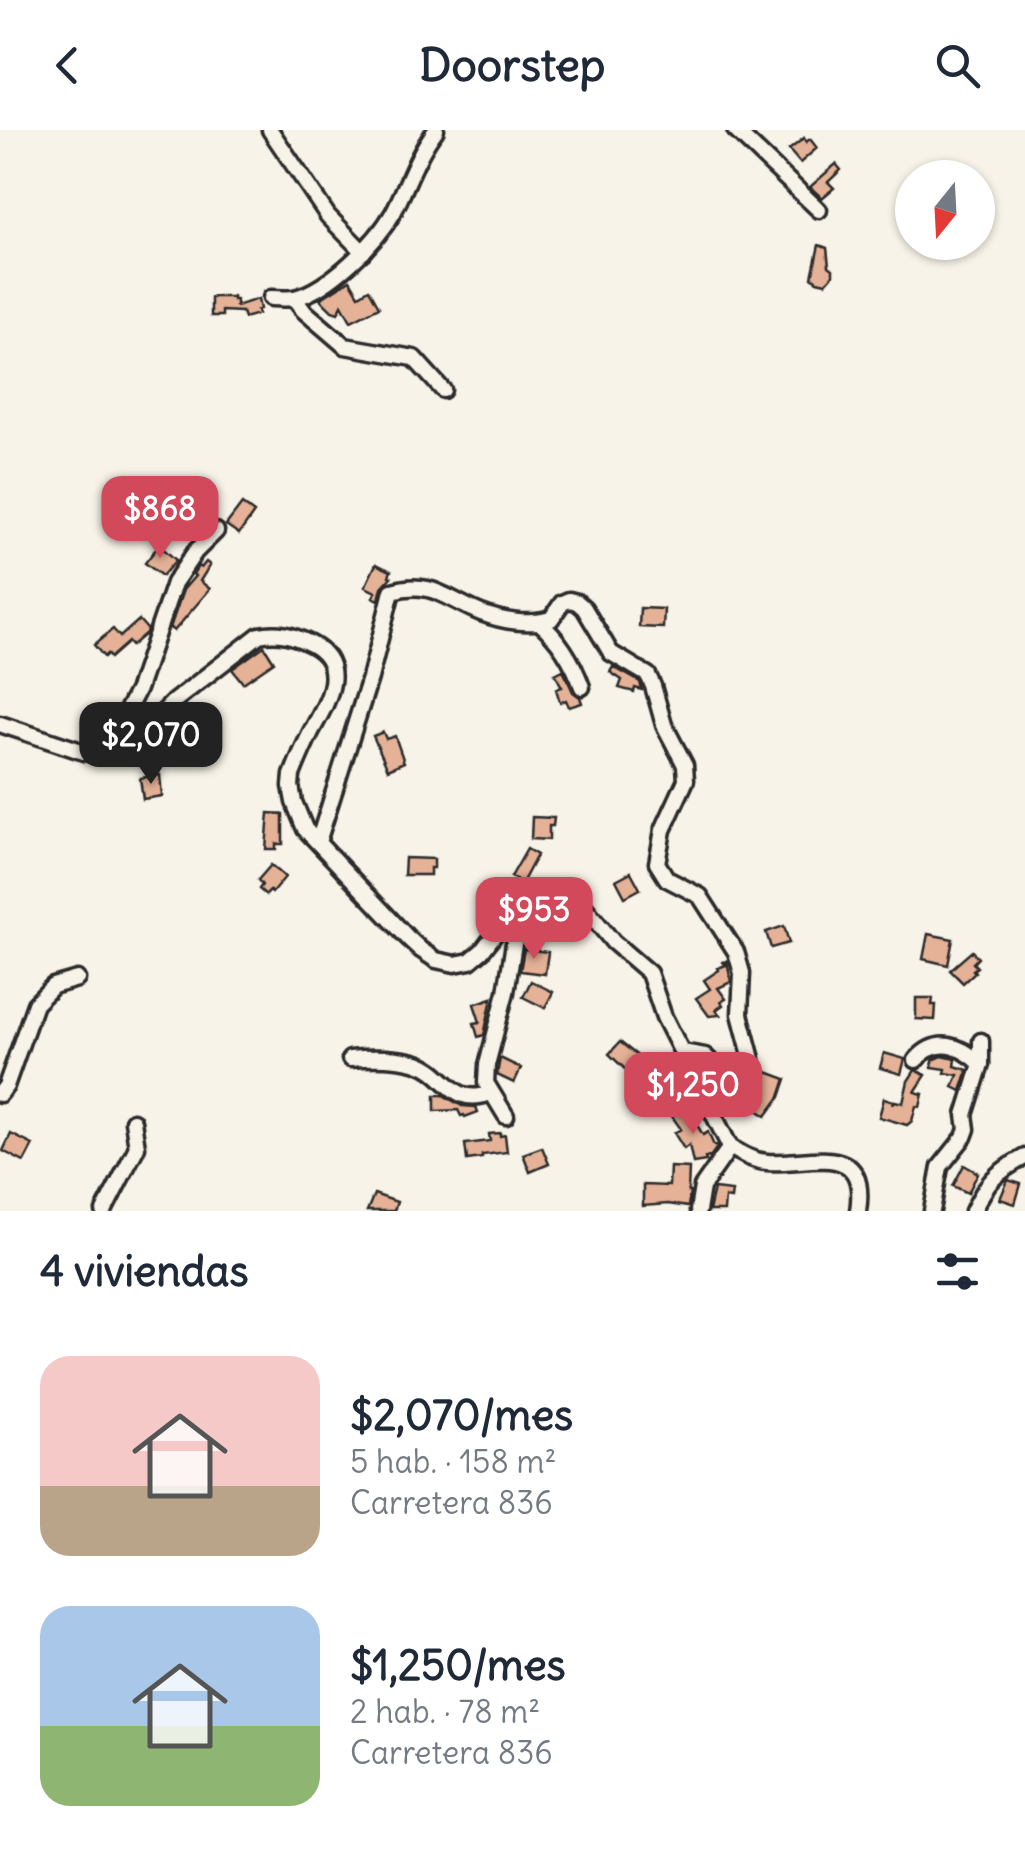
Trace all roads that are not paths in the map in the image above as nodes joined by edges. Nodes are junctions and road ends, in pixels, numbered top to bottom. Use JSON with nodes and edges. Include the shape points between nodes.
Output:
{"nodes":[{"id":1,"x":270,"y":130,"type":"edge"},
{"id":2,"x":436,"y":130,"type":"edge"},
{"id":3,"x":735,"y":130,"type":"edge"},
{"id":4,"x":819,"y":210,"type":"dead end"},
{"id":5,"x":364,"y":252,"type":"junction"},
{"id":6,"x":271,"y":298,"type":"dead end"},
{"id":7,"x":294,"y":298,"type":"junction"},
{"id":8,"x":444,"y":390,"type":"dead end"},
{"id":9,"x":216,"y":531,"type":"dead end"},
{"id":10,"x":540,"y":622,"type":"junction"},
{"id":11,"x":582,"y":687,"type":"dead end"},
{"id":12,"x":0,"y":724,"type":"edge"},
{"id":13,"x":104,"y":755,"type":"junction"},
{"id":14,"x":318,"y":842,"type":"junction"},
{"id":15,"x":521,"y":899,"type":"junction"},
{"id":16,"x":77,"y":979,"type":"dead end"},
{"id":17,"x":981,"y":1041,"type":"dead end"},
{"id":18,"x":682,"y":1052,"type":"junction"},
{"id":19,"x":350,"y":1058,"type":"dead end"},
{"id":20,"x":916,"y":1060,"type":"dead end"},
{"id":21,"x":981,"y":1064,"type":"junction"},
{"id":22,"x":491,"y":1093,"type":"junction"},
{"id":23,"x":0,"y":1094,"type":"edge"},
{"id":24,"x":506,"y":1116,"type":"dead end"},
{"id":25,"x":133,"y":1121,"type":"dead end"},
{"id":26,"x":730,"y":1147,"type":"junction"},
{"id":27,"x":1025,"y":1157,"type":"edge"},
{"id":28,"x":104,"y":1211,"type":"edge"},
{"id":29,"x":698,"y":1211,"type":"edge"},
{"id":30,"x":858,"y":1211,"type":"edge"},
{"id":31,"x":932,"y":1211,"type":"edge"},
{"id":32,"x":972,"y":1211,"type":"edge"}],
"edges":[{"from":1,"to":5,"type":"street","via":[[328,216]]},
{"from":2,"to":5,"type":"street","via":[[392,215]]},
{"from":3,"to":4,"type":"street"},
{"from":5,"to":7,"type":"street"},
{"from":6,"to":7,"type":"street"},
{"from":7,"to":8,"type":"street","via":[[345,346],[414,358]]},
{"from":9,"to":13,"type":"street","via":[[174,583],[138,689]]},
{"from":10,"to":11,"type":"street"},
{"from":10,"to":14,"type":"street","via":[[480,612],[429,589],[392,592]]},
{"from":10,"to":18,"type":"street","via":[[569,600],[584,608],[612,652],[648,675],[684,766],[686,780],[657,863],[667,879],[700,896],[736,952],[740,1014],[752,1058],[748,1078],[733,1084],[704,1056]]},
{"from":12,"to":13,"type":"street"},
{"from":13,"to":14,"type":"street","via":[[131,745],[173,702],[259,635],[275,632],[308,642],[329,660],[332,684],[291,786],[305,828]]},
{"from":14,"to":15,"type":"street","via":[[436,960],[470,961]]},
{"from":15,"to":18,"type":"street","via":[[562,893],[587,910],[649,973]]},
{"from":15,"to":22,"type":"street","via":[[486,1065]]},
{"from":16,"to":23,"type":"street","via":[[52,986],[35,1004]]},
{"from":17,"to":21,"type":"street"},
{"from":18,"to":26,"type":"street"},
{"from":19,"to":22,"type":"street","via":[[417,1062],[464,1096]]},
{"from":20,"to":21,"type":"street","via":[[943,1045]]},
{"from":21,"to":31,"type":"street","via":[[968,1100],[967,1129],[940,1167]]},
{"from":22,"to":24,"type":"street"},
{"from":25,"to":28,"type":"street","via":[[137,1147]]},
{"from":26,"to":29,"type":"street","via":[[702,1186]]},
{"from":26,"to":30,"type":"street","via":[[768,1162],[840,1162],[858,1178]]},
{"from":27,"to":32,"type":"street","via":[[986,1184]]}]}
